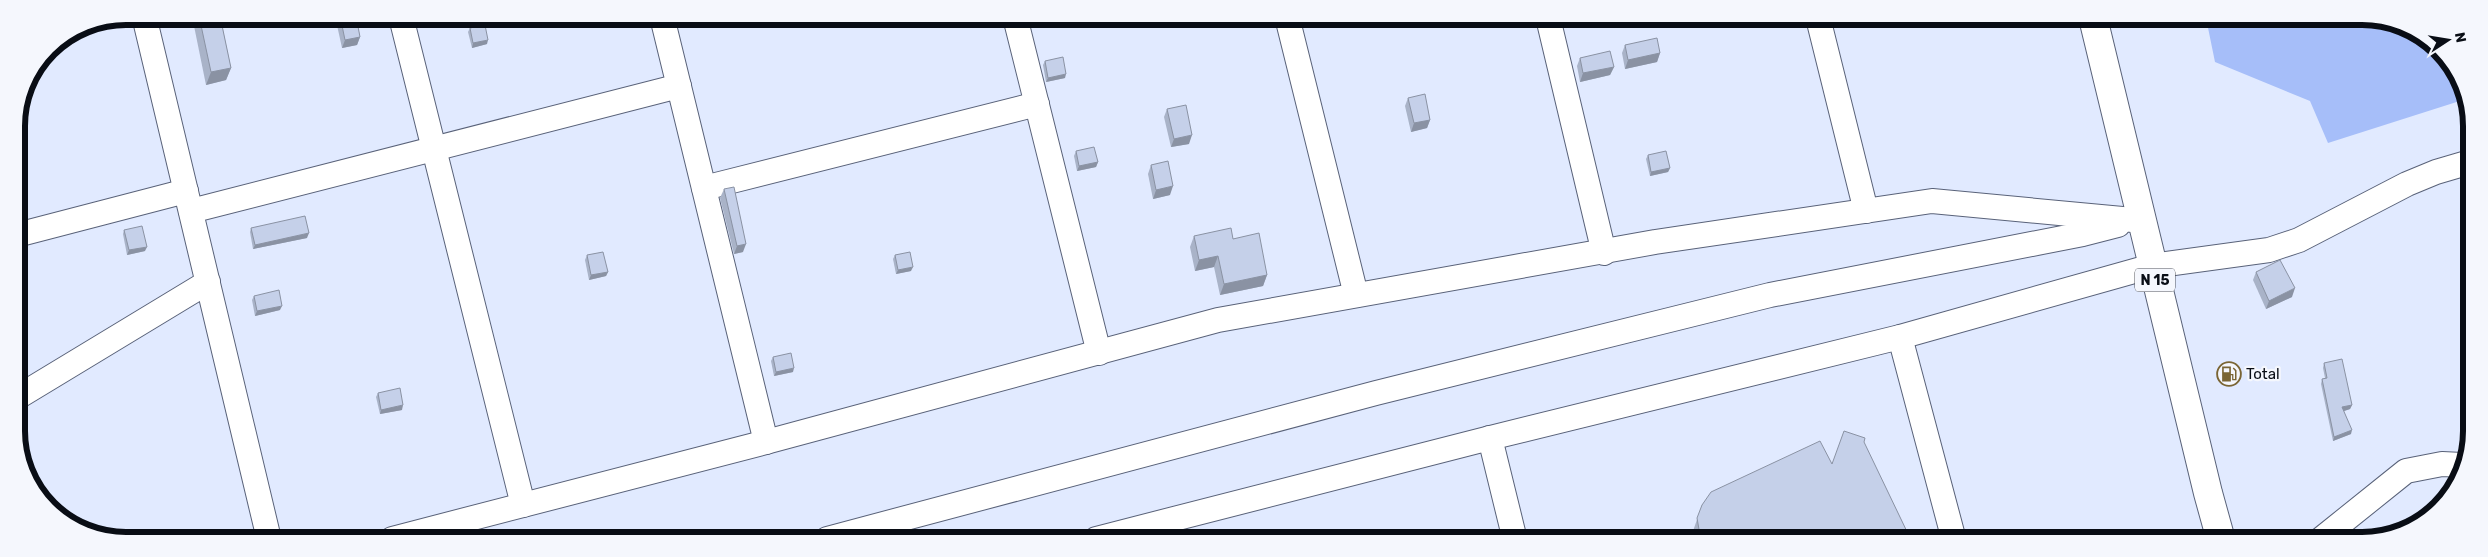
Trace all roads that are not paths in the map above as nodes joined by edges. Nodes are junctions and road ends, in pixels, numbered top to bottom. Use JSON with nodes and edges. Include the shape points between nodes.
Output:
{"nodes":[{"id":1,"x":146,"y":25,"type":"edge"},
{"id":2,"x":403,"y":25,"type":"edge"},
{"id":3,"x":664,"y":25,"type":"edge"},
{"id":4,"x":1017,"y":25,"type":"edge"},
{"id":5,"x":1289,"y":25,"type":"edge"},
{"id":6,"x":1550,"y":25,"type":"edge"},
{"id":7,"x":1820,"y":25,"type":"edge"},
{"id":8,"x":2095,"y":25,"type":"edge"},
{"id":9,"x":679,"y":86,"type":"junction"},
{"id":10,"x":1037,"y":104,"type":"junction"},
{"id":11,"x":434,"y":149,"type":"junction"},
{"id":12,"x":2463,"y":164,"type":"edge"},
{"id":13,"x":704,"y":188,"type":"junction"},
{"id":14,"x":188,"y":201,"type":"junction"},
{"id":15,"x":1866,"y":211,"type":"junction"},
{"id":16,"x":2137,"y":219,"type":"junction"},
{"id":17,"x":25,"y":233,"type":"edge"},
{"id":18,"x":1604,"y":253,"type":"junction"},
{"id":19,"x":2152,"y":266,"type":"junction"},
{"id":20,"x":208,"y":282,"type":"junction"},
{"id":21,"x":1356,"y":295,"type":"junction"},
{"id":22,"x":1900,"y":337,"type":"junction"},
{"id":23,"x":1099,"y":353,"type":"junction"},
{"id":24,"x":25,"y":393,"type":"edge"},
{"id":25,"x":1490,"y":438,"type":"junction"},
{"id":26,"x":766,"y":442,"type":"junction"},
{"id":27,"x":2457,"y":465,"type":"edge"},
{"id":28,"x":523,"y":505,"type":"junction"},
{"id":29,"x":261,"y":532,"type":"edge"},
{"id":30,"x":419,"y":532,"type":"edge"},
{"id":31,"x":853,"y":532,"type":"edge"},
{"id":32,"x":1156,"y":532,"type":"edge"},
{"id":33,"x":1513,"y":532,"type":"edge"},
{"id":34,"x":1952,"y":532,"type":"edge"},
{"id":35,"x":2219,"y":532,"type":"edge"},
{"id":36,"x":2330,"y":532,"type":"edge"}],
"edges":[{"from":1,"to":14,"type":"street"},
{"from":2,"to":11,"type":"street"},
{"from":3,"to":9,"type":"street"},
{"from":4,"to":10,"type":"street"},
{"from":5,"to":21,"type":"street"},
{"from":6,"to":18,"type":"street"},
{"from":7,"to":15,"type":"street"},
{"from":8,"to":16,"type":"main road","number":"N 15"},
{"from":9,"to":11,"type":"street"},
{"from":9,"to":13,"type":"street"},
{"from":10,"to":13,"type":"street"},
{"from":10,"to":23,"type":"street"},
{"from":11,"to":14,"type":"street"},
{"from":11,"to":28,"type":"street"},
{"from":12,"to":19,"type":"street","via":[[2407,184],[2284,246]]},
{"from":13,"to":26,"type":"street"},
{"from":14,"to":17,"type":"street"},
{"from":14,"to":20,"type":"street"},
{"from":15,"to":16,"type":"street","via":[[1932,201]]},
{"from":15,"to":18,"type":"street","via":[[1655,242]]},
{"from":16,"to":19,"type":"main road","number":"N 15"},
{"from":16,"to":31,"type":"street","via":[[2083,234],[1770,295],[1376,393]]},
{"from":18,"to":21,"type":"street"},
{"from":19,"to":22,"type":"street"},
{"from":19,"to":35,"type":"main road","number":"N 15"},
{"from":20,"to":24,"type":"street"},
{"from":20,"to":29,"type":"street"},
{"from":21,"to":23,"type":"street","via":[[1218,320]]},
{"from":22,"to":25,"type":"street"},
{"from":22,"to":34,"type":"street"},
{"from":23,"to":26,"type":"street"},
{"from":25,"to":32,"type":"street"},
{"from":25,"to":33,"type":"street"},
{"from":26,"to":28,"type":"street"},
{"from":27,"to":36,"type":"street","via":[[2442,464],[2406,471]]},
{"from":28,"to":30,"type":"street"}]}
